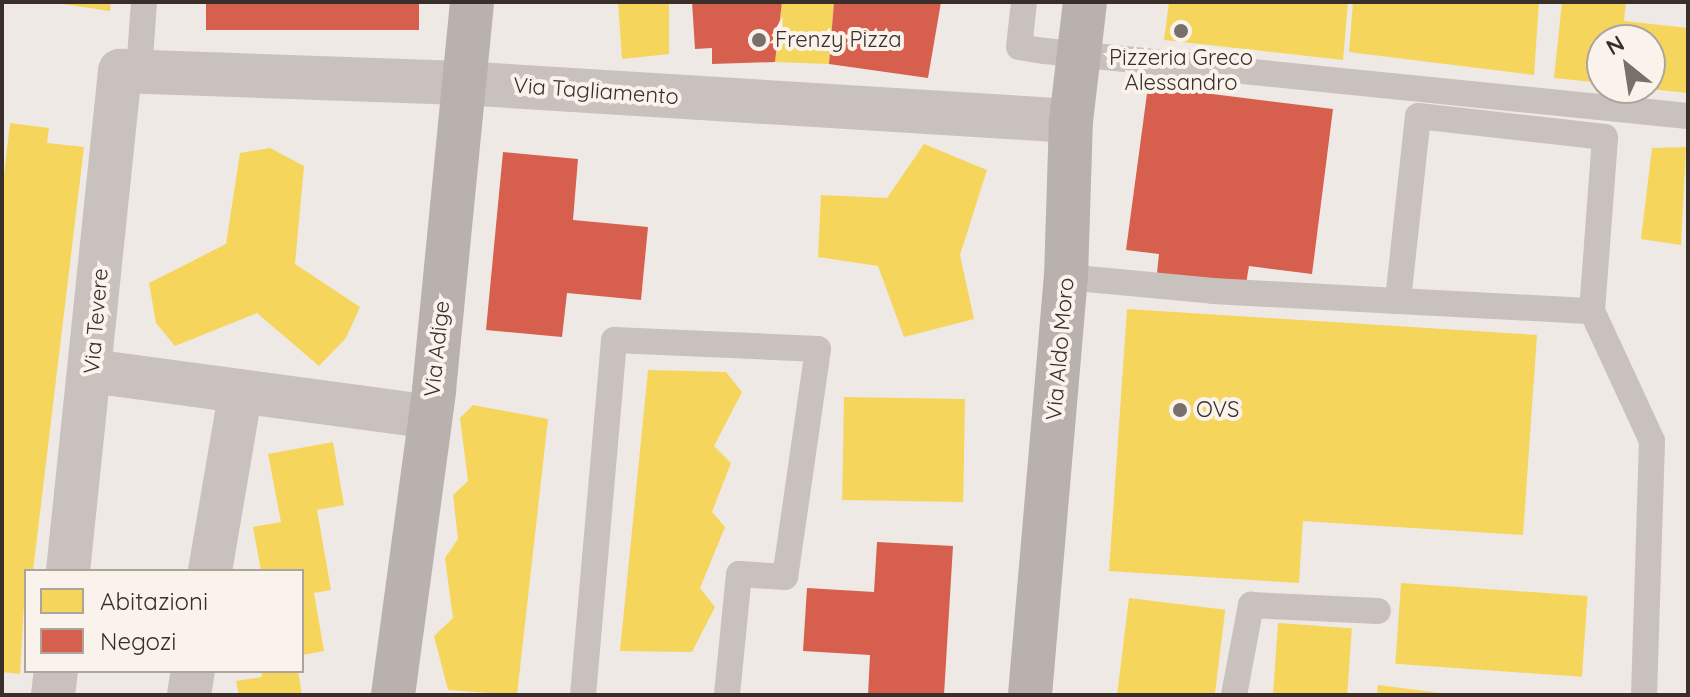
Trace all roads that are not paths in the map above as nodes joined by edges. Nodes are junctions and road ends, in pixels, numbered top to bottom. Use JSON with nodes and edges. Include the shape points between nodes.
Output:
{"nodes":[{"id":1,"x":144,"y":2,"type":"edge"},
{"id":2,"x":472,"y":2,"type":"edge"},
{"id":3,"x":1024,"y":2,"type":"edge"},
{"id":4,"x":1085,"y":2,"type":"edge"},
{"id":5,"x":1078,"y":55,"type":"junction"},
{"id":6,"x":129,"y":72,"type":"junction"},
{"id":7,"x":461,"y":83,"type":"junction"},
{"id":8,"x":1688,"y":116,"type":"edge"},
{"id":9,"x":1071,"y":121,"type":"junction"},
{"id":10,"x":1066,"y":277,"type":"junction"},
{"id":11,"x":1398,"y":301,"type":"junction"},
{"id":12,"x":1592,"y":311,"type":"junction"},
{"id":13,"x":91,"y":371,"type":"junction"},
{"id":14,"x":240,"y":395,"type":"junction"},
{"id":15,"x":430,"y":417,"type":"junction"},
{"id":16,"x":68,"y":569,"type":"edge"},
{"id":17,"x":210,"y":569,"type":"edge"},
{"id":18,"x":1378,"y":611,"type":"dead end"},
{"id":19,"x":56,"y":673,"type":"edge"},
{"id":20,"x":193,"y":673,"type":"edge"},
{"id":21,"x":53,"y":695,"type":"edge"},
{"id":22,"x":189,"y":695,"type":"edge"},
{"id":23,"x":393,"y":695,"type":"edge"},
{"id":24,"x":583,"y":695,"type":"edge"},
{"id":25,"x":727,"y":695,"type":"edge"},
{"id":26,"x":1030,"y":695,"type":"edge"},
{"id":27,"x":1234,"y":695,"type":"edge"},
{"id":28,"x":1644,"y":695,"type":"edge"}],
"edges":[{"from":1,"to":6,"type":"lane"},
{"from":2,"to":7,"type":"main road","name":"Via Adige"},
{"from":3,"to":5,"type":"lane","via":[[1019,47]]},
{"from":4,"to":5,"type":"main road","name":"Via Aldo Moro"},
{"from":5,"to":8,"type":"lane"},
{"from":5,"to":9,"type":"main road","name":"Via Aldo Moro"},
{"from":6,"to":7,"type":"street","name":"Via Tagliamento"},
{"from":6,"to":13,"type":"street","name":"Via Tevere"},
{"from":7,"to":9,"type":"street","name":"Via Tagliamento"},
{"from":7,"to":15,"type":"main road","name":"Via Adige"},
{"from":9,"to":10,"type":"main road","name":"Via Aldo Moro"},
{"from":10,"to":11,"type":"lane"},
{"from":10,"to":26,"type":"main road","name":"Via Aldo Moro"},
{"from":11,"to":12,"type":"lane"},
{"from":11,"to":12,"type":"lane","via":[[1418,116],[1605,137]]},
{"from":12,"to":28,"type":"lane","via":[[1652,441]]},
{"from":13,"to":14,"type":"street"},
{"from":13,"to":16,"type":"street","name":"Via Tevere"},
{"from":14,"to":15,"type":"street"},
{"from":14,"to":17,"type":"street"},
{"from":15,"to":23,"type":"main road","name":"Via Adige"},
{"from":18,"to":27,"type":"lane","via":[[1251,605]]},
{"from":19,"to":21,"type":"street"},
{"from":20,"to":22,"type":"street"},
{"from":24,"to":25,"type":"lane","via":[[614,340],[818,349],[785,577],[739,574]]}]}
